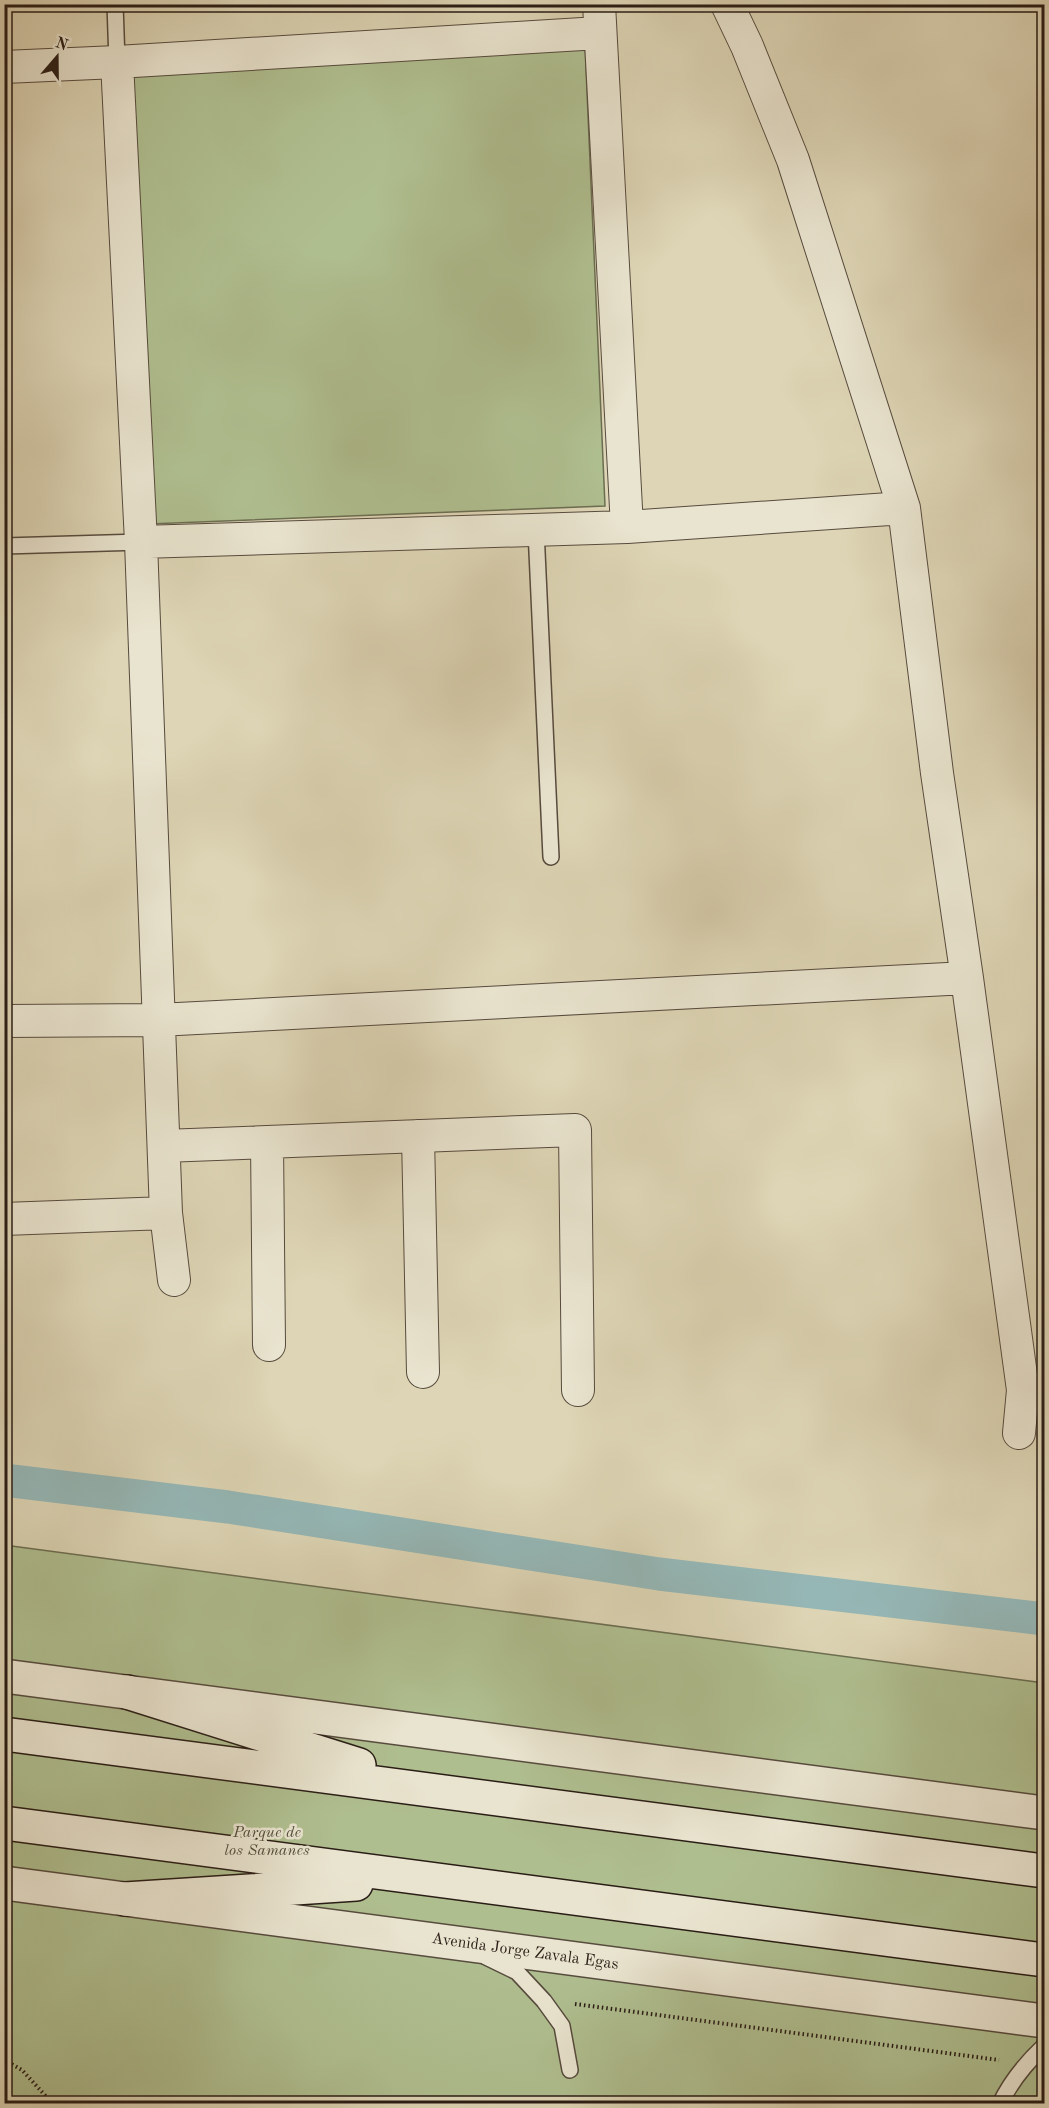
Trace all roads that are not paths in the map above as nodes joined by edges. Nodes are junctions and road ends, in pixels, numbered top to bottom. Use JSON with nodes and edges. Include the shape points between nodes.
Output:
{"nodes":[{"id":1,"x":115,"y":4,"type":"edge"},
{"id":2,"x":727,"y":4,"type":"edge"},
{"id":3,"x":599,"y":19,"type":"edge"},
{"id":4,"x":117,"y":62,"type":"junction"},
{"id":5,"x":4,"y":67,"type":"edge"},
{"id":6,"x":904,"y":508,"type":"junction"},
{"id":7,"x":627,"y":527,"type":"junction"},
{"id":8,"x":536,"y":530,"type":"junction"},
{"id":9,"x":141,"y":542,"type":"junction"},
{"id":10,"x":4,"y":546,"type":"edge"},
{"id":11,"x":551,"y":857,"type":"dead end"},
{"id":12,"x":968,"y":978,"type":"junction"},
{"id":13,"x":158,"y":1020,"type":"junction"},
{"id":14,"x":4,"y":1021,"type":"edge"},
{"id":15,"x":418,"y":1136,"type":"junction"},
{"id":16,"x":267,"y":1142,"type":"junction"},
{"id":17,"x":164,"y":1146,"type":"junction"},
{"id":18,"x":166,"y":1213,"type":"junction"},
{"id":19,"x":4,"y":1219,"type":"edge"},
{"id":20,"x":174,"y":1280,"type":"dead end"},
{"id":21,"x":269,"y":1345,"type":"dead end"},
{"id":22,"x":423,"y":1372,"type":"dead end"},
{"id":23,"x":578,"y":1390,"type":"dead end"},
{"id":24,"x":1019,"y":1433,"type":"dead end"},
{"id":25,"x":4,"y":1676,"type":"edge"},
{"id":26,"x":127,"y":1692,"type":"junction"},
{"id":27,"x":4,"y":1734,"type":"edge"},
{"id":28,"x":446,"y":1792,"type":"junction"},
{"id":29,"x":1044,"y":1814,"type":"edge"},
{"id":30,"x":4,"y":1823,"type":"edge"},
{"id":31,"x":1044,"y":1871,"type":"edge"},
{"id":32,"x":431,"y":1879,"type":"junction"},
{"id":33,"x":4,"y":1883,"type":"edge"},
{"id":34,"x":125,"y":1899,"type":"junction"},
{"id":35,"x":460,"y":1943,"type":"junction"},
{"id":36,"x":1044,"y":1960,"type":"edge"},
{"id":37,"x":1044,"y":2021,"type":"edge"},
{"id":38,"x":1044,"y":2046,"type":"edge"},
{"id":39,"x":570,"y":2070,"type":"dead end"},
{"id":40,"x":1000,"y":2103,"type":"edge"}],
"edges":[{"from":1,"to":4,"type":"lane"},
{"from":2,"to":6,"type":"street","via":[[794,160]]},
{"from":3,"to":4,"type":"street"},
{"from":3,"to":7,"type":"street"},
{"from":4,"to":5,"type":"street"},
{"from":4,"to":9,"type":"street"},
{"from":6,"to":7,"type":"street"},
{"from":6,"to":12,"type":"street","via":[[937,773]]},
{"from":7,"to":8,"type":"street"},
{"from":8,"to":9,"type":"street"},
{"from":8,"to":11,"type":"lane"},
{"from":9,"to":10,"type":"lane"},
{"from":9,"to":13,"type":"street"},
{"from":12,"to":13,"type":"street"},
{"from":12,"to":24,"type":"street","via":[[1023,1390]]},
{"from":13,"to":14,"type":"street"},
{"from":13,"to":17,"type":"street"},
{"from":15,"to":16,"type":"street"},
{"from":15,"to":22,"type":"street"},
{"from":15,"to":23,"type":"street","via":[[575,1130]]},
{"from":16,"to":17,"type":"street"},
{"from":16,"to":21,"type":"street"},
{"from":17,"to":18,"type":"street"},
{"from":18,"to":19,"type":"street"},
{"from":18,"to":20,"type":"street"},
{"from":25,"to":26,"type":"main road"},
{"from":26,"to":28,"type":"main road"},
{"from":26,"to":29,"type":"main road"},
{"from":27,"to":28,"type":"main road"},
{"from":28,"to":31,"type":"main road"},
{"from":30,"to":32,"type":"main road"},
{"from":32,"to":34,"type":"main road"},
{"from":32,"to":36,"type":"main road"},
{"from":33,"to":34,"type":"main road","name":"Avenida Jorge Zavala Egas"},
{"from":34,"to":35,"type":"main road","name":"Avenida Jorge Zavala Egas"},
{"from":35,"to":37,"type":"main road","name":"Avenida Jorge Zavala Egas"},
{"from":35,"to":39,"type":"lane","via":[[517,1972],[544,2001],[562,2026]]},
{"from":38,"to":40,"type":"lane","via":[[1026,2063]]}]}
